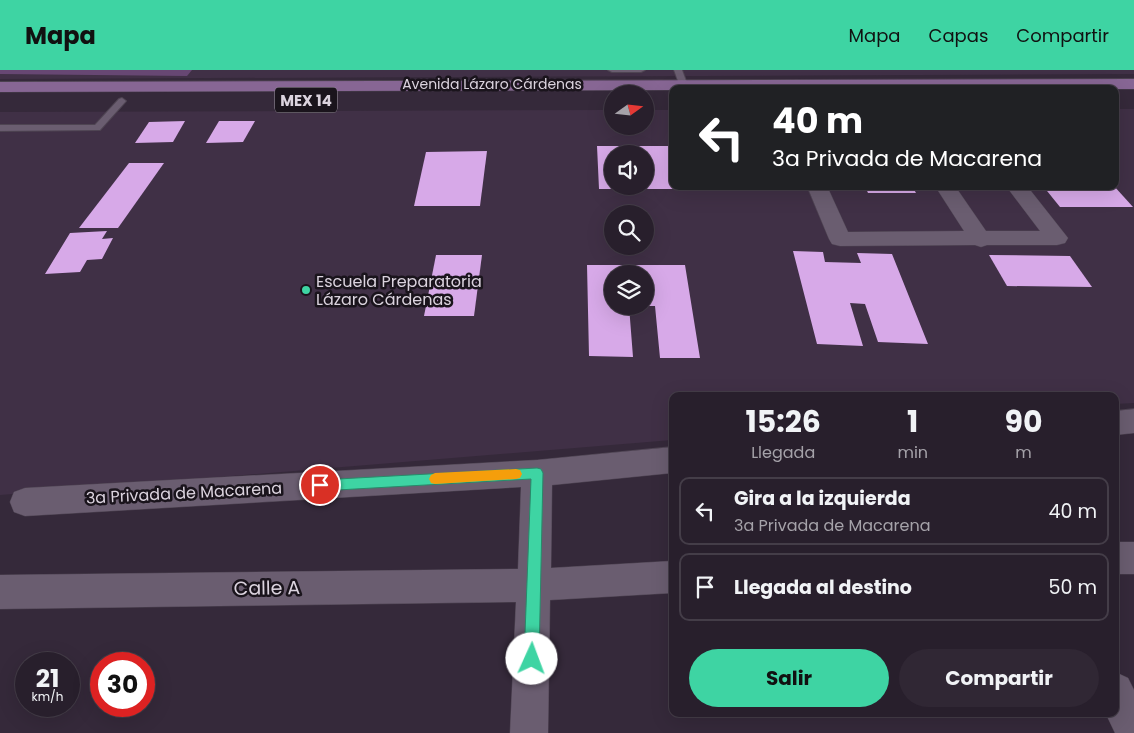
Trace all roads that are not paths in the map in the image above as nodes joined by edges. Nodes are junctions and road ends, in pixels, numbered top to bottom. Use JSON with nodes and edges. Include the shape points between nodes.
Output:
{"nodes":[{"id":1,"x":641,"y":70,"type":"edge"},
{"id":2,"x":612,"y":81,"type":"edge"},
{"id":3,"x":682,"y":81,"type":"edge"},
{"id":4,"x":1134,"y":84,"type":"edge"},
{"id":5,"x":0,"y":87,"type":"edge"},
{"id":6,"x":1119,"y":98,"type":"edge"},
{"id":7,"x":1134,"y":98,"type":"edge"},
{"id":8,"x":654,"y":100,"type":"edge"},
{"id":9,"x":669,"y":100,"type":"edge"},
{"id":10,"x":122,"y":101,"type":"junction"},
{"id":11,"x":0,"y":102,"type":"edge"},
{"id":12,"x":0,"y":128,"type":"edge"},
{"id":13,"x":818,"y":190,"type":"edge"},
{"id":14,"x":948,"y":190,"type":"edge"},
{"id":15,"x":1019,"y":190,"type":"edge"},
{"id":16,"x":981,"y":240,"type":"junction"},
{"id":17,"x":1134,"y":421,"type":"edge"},
{"id":18,"x":1119,"y":422,"type":"edge"},
{"id":19,"x":669,"y":460,"type":"edge"},
{"id":20,"x":537,"y":473,"type":"junction"},
{"id":21,"x":25,"y":502,"type":"dead end"},
{"id":22,"x":1119,"y":558,"type":"edge"},
{"id":23,"x":1134,"y":558,"type":"edge"},
{"id":24,"x":669,"y":577,"type":"edge"},
{"id":25,"x":534,"y":585,"type":"junction"},
{"id":26,"x":0,"y":592,"type":"edge"},
{"id":27,"x":1119,"y":699,"type":"edge"},
{"id":28,"x":1134,"y":731,"type":"edge"},
{"id":29,"x":529,"y":733,"type":"edge"}],
"edges":[{"from":1,"to":2,"type":"lane"},
{"from":2,"to":3,"type":"main road","name":"Avenida Lázaro Cárdenas","number":"MEX 14"},
{"from":2,"to":5,"type":"main road","name":"Avenida Lázaro Cárdenas","number":"MEX 14"},
{"from":2,"to":10,"type":"main road","name":"Avenida Lázaro Cárdenas","number":"MEX 14"},
{"from":3,"to":4,"type":"main road","name":"Avenida Lázaro Cárdenas","number":"MEX 14"},
{"from":6,"to":7,"type":"main road"},
{"from":8,"to":9,"type":"main road"},
{"from":10,"to":11,"type":"main road","name":"Avenida Lázaro Cárdenas","number":"MEX 14"},
{"from":10,"to":12,"type":"lane","via":[[97,128]]},
{"from":13,"to":16,"type":"street","via":[[840,238]]},
{"from":14,"to":16,"type":"street"},
{"from":15,"to":16,"type":"street","via":[[1057,238]]},
{"from":17,"to":18,"type":"street"},
{"from":19,"to":20,"type":"street","name":"3a Privada de Macarena"},
{"from":20,"to":21,"type":"street","name":"3a Privada de Macarena"},
{"from":20,"to":25,"type":"street"},
{"from":22,"to":23,"type":"street"},
{"from":24,"to":25,"type":"street","name":"Calle A"},
{"from":25,"to":26,"type":"street","name":"Calle A"},
{"from":25,"to":29,"type":"street"},
{"from":27,"to":28,"type":"street"}]}
